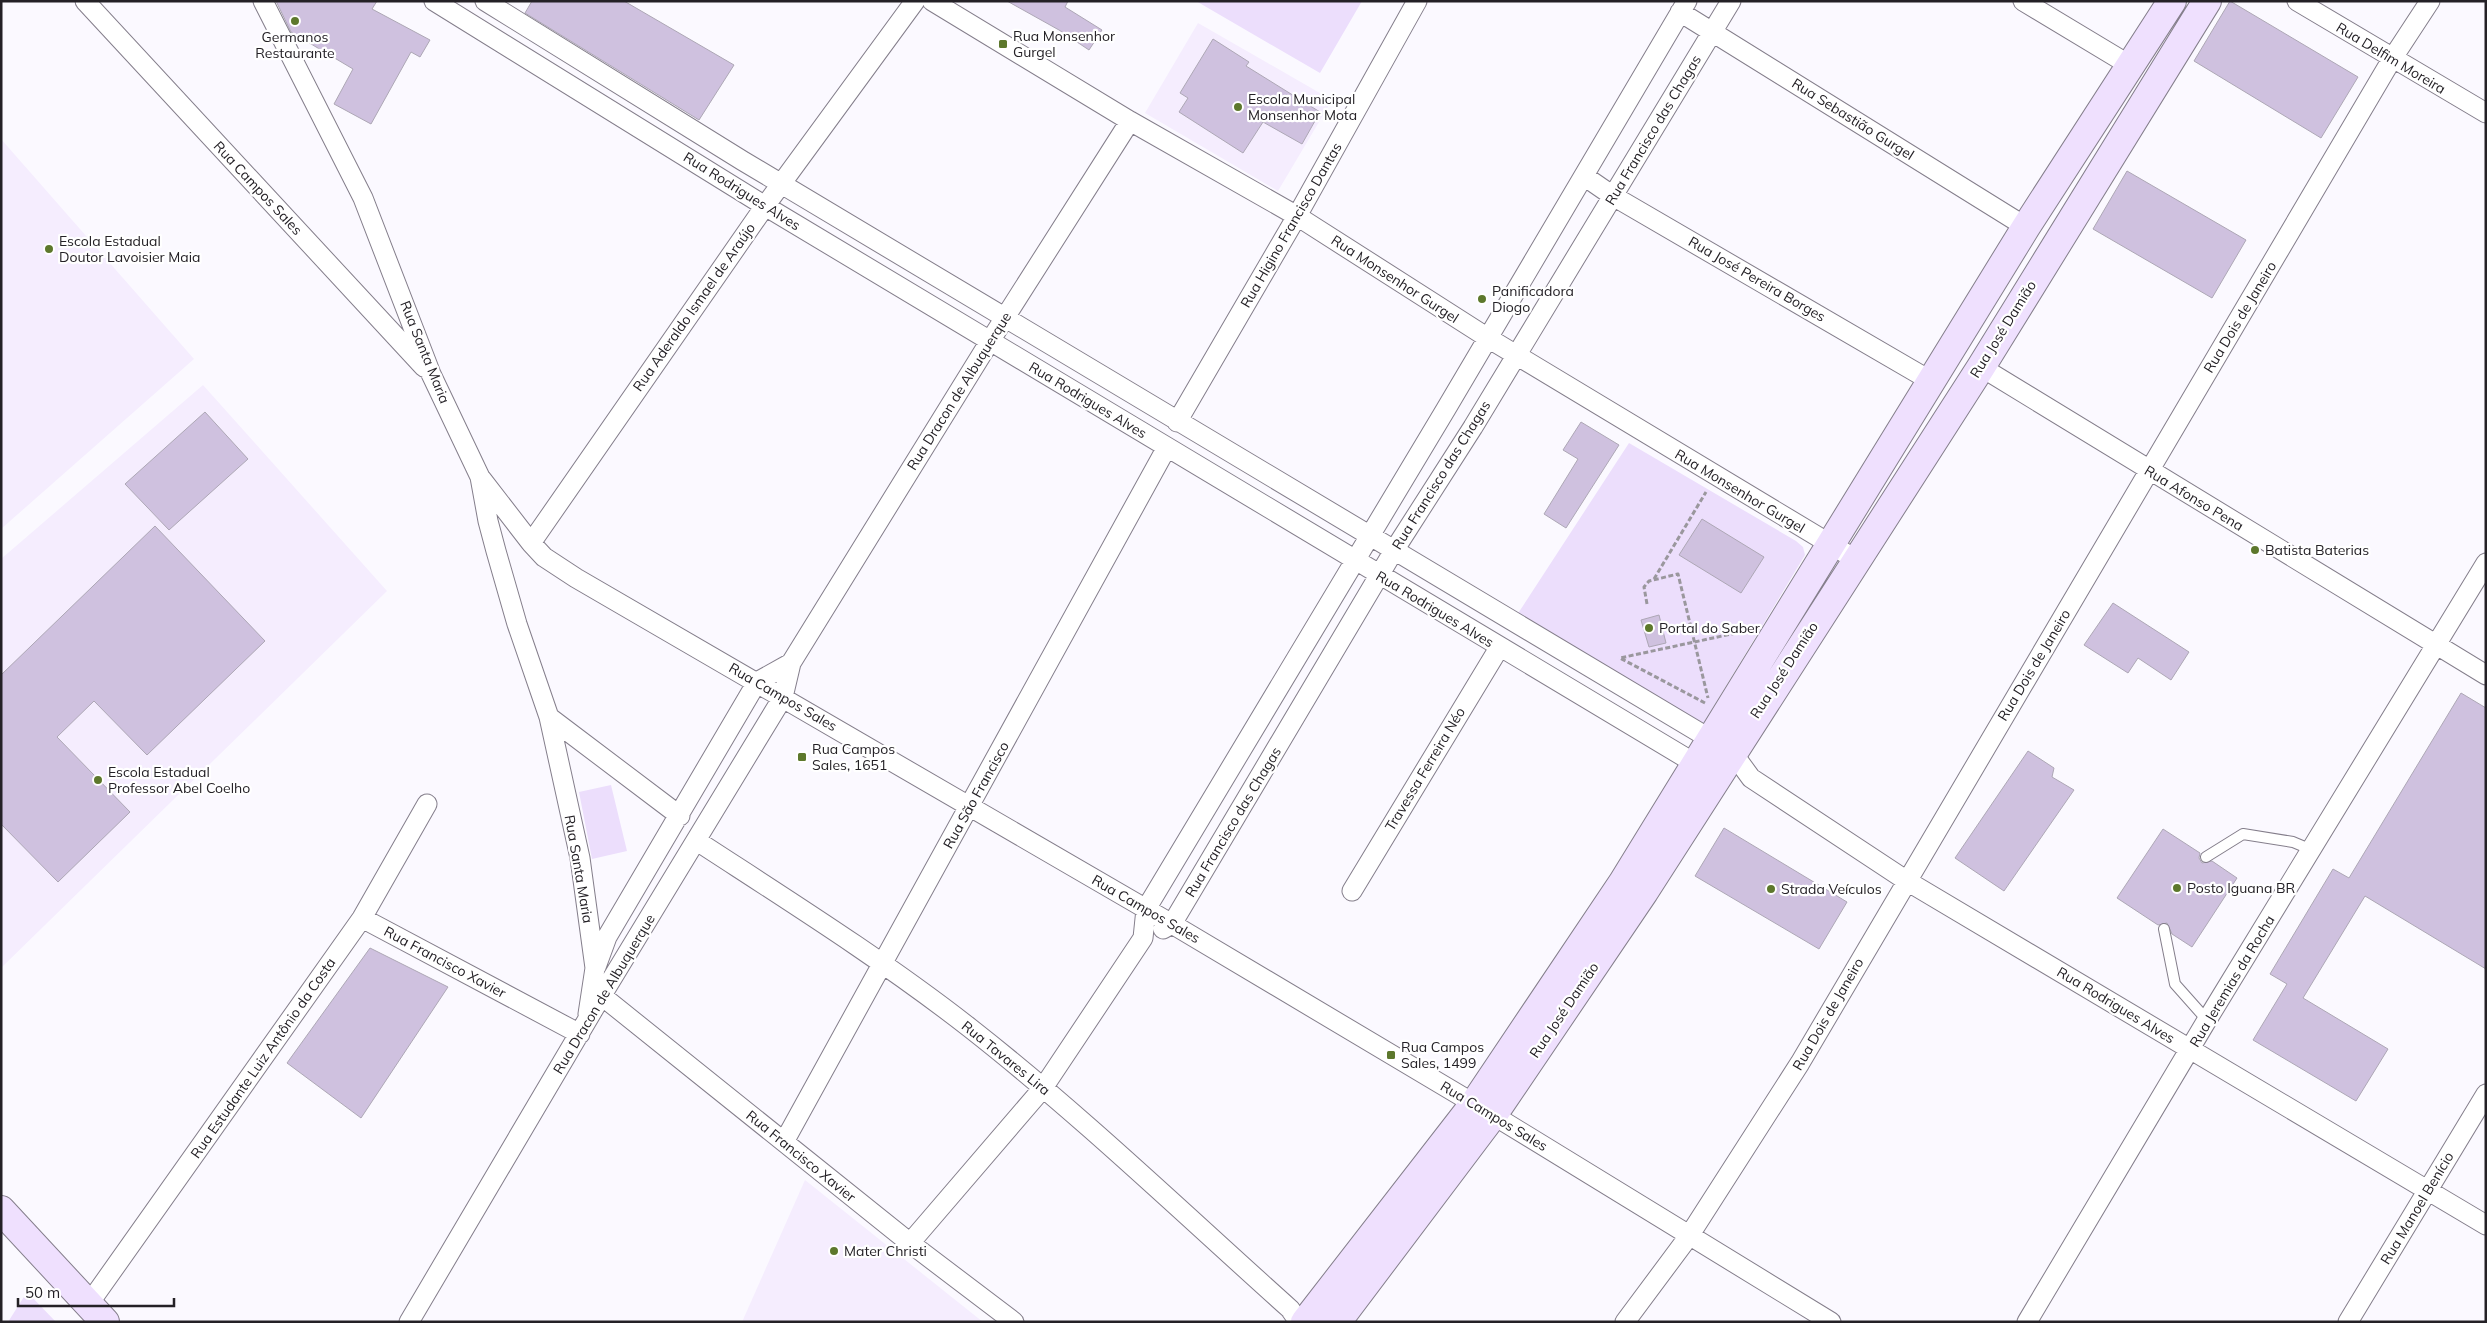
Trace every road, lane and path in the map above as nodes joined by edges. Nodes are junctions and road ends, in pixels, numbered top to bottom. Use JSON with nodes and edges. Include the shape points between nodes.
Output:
{"nodes":[{"id":1,"x":85,"y":1,"type":"edge"},
{"id":2,"x":263,"y":1,"type":"edge"},
{"id":3,"x":434,"y":1,"type":"edge"},
{"id":4,"x":485,"y":1,"type":"edge"},
{"id":5,"x":915,"y":1,"type":"edge"},
{"id":6,"x":932,"y":1,"type":"edge"},
{"id":7,"x":1417,"y":1,"type":"edge"},
{"id":8,"x":1731,"y":1,"type":"edge"},
{"id":9,"x":2023,"y":1,"type":"edge"},
{"id":10,"x":2172,"y":1,"type":"edge"},
{"id":11,"x":2208,"y":1,"type":"edge"},
{"id":12,"x":2297,"y":1,"type":"edge"},
{"id":13,"x":2430,"y":1,"type":"edge"},
{"id":14,"x":1684,"y":7,"type":"edge"},
{"id":15,"x":1713,"y":31,"type":"junction"},
{"id":16,"x":2392,"y":59,"type":"junction"},
{"id":17,"x":2131,"y":66,"type":"junction"},
{"id":18,"x":2486,"y":113,"type":"edge"},
{"id":19,"x":1130,"y":121,"type":"junction"},
{"id":20,"x":2069,"y":162,"type":"junction"},
{"id":21,"x":1584,"y":176,"type":"junction"},
{"id":22,"x":2098,"y":178,"type":"junction"},
{"id":23,"x":781,"y":184,"type":"junction"},
{"id":24,"x":1613,"y":196,"type":"junction"},
{"id":25,"x":765,"y":206,"type":"junction"},
{"id":26,"x":1297,"y":216,"type":"junction"},
{"id":27,"x":2026,"y":227,"type":"junction"},
{"id":28,"x":1005,"y":318,"type":"junction"},
{"id":29,"x":1488,"y":338,"type":"junction"},
{"id":30,"x":990,"y":341,"type":"junction"},
{"id":31,"x":1516,"y":355,"type":"junction"},
{"id":32,"x":1980,"y":367,"type":"junction"},
{"id":33,"x":431,"y":374,"type":"junction"},
{"id":34,"x":1931,"y":381,"type":"junction"},
{"id":35,"x":1177,"y":422,"type":"junction"},
{"id":36,"x":1167,"y":447,"type":"junction"},
{"id":37,"x":2149,"y":471,"type":"junction"},
{"id":38,"x":1715,"y":476,"type":"junction"},
{"id":39,"x":480,"y":477,"type":"junction"},
{"id":40,"x":1369,"y":536,"type":"junction"},
{"id":41,"x":530,"y":543,"type":"junction"},
{"id":42,"x":1829,"y":544,"type":"junction"},
{"id":43,"x":1394,"y":552,"type":"junction"},
{"id":44,"x":1855,"y":559,"type":"junction"},
{"id":45,"x":1354,"y":560,"type":"junction"},
{"id":46,"x":2486,"y":563,"type":"edge"},
{"id":47,"x":1379,"y":575,"type":"junction"},
{"id":48,"x":1653,"y":580,"type":"junction"},
{"id":49,"x":1647,"y":604,"type":"dead end"},
{"id":50,"x":1756,"y":629,"type":"dead end"},
{"id":51,"x":1695,"y":642,"type":"junction"},
{"id":52,"x":2436,"y":645,"type":"junction"},
{"id":53,"x":1499,"y":648,"type":"junction"},
{"id":54,"x":790,"y":663,"type":"junction"},
{"id":55,"x":2486,"y":675,"type":"edge"},
{"id":56,"x":757,"y":682,"type":"junction"},
{"id":57,"x":783,"y":697,"type":"junction"},
{"id":58,"x":549,"y":717,"type":"junction"},
{"id":59,"x":1721,"y":746,"type":"junction"},
{"id":60,"x":1705,"y":770,"type":"junction"},
{"id":61,"x":1750,"y":778,"type":"junction"},
{"id":62,"x":426,"y":804,"type":"dead end"},
{"id":63,"x":969,"y":806,"type":"junction"},
{"id":64,"x":680,"y":816,"type":"junction"},
{"id":65,"x":697,"y":841,"type":"junction"},
{"id":66,"x":2312,"y":850,"type":"junction"},
{"id":67,"x":2206,"y":857,"type":"dead end"},
{"id":68,"x":1907,"y":881,"type":"junction"},
{"id":69,"x":1352,"y":891,"type":"dead end"},
{"id":70,"x":1146,"y":908,"type":"junction"},
{"id":71,"x":362,"y":918,"type":"junction"},
{"id":72,"x":1172,"y":924,"type":"junction"},
{"id":73,"x":2164,"y":929,"type":"dead end"},
{"id":74,"x":1144,"y":938,"type":"junction"},
{"id":75,"x":882,"y":964,"type":"junction"},
{"id":76,"x":595,"y":968,"type":"junction"},
{"id":77,"x":596,"y":991,"type":"junction"},
{"id":78,"x":2207,"y":1020,"type":"junction"},
{"id":79,"x":583,"y":1028,"type":"junction"},
{"id":80,"x":2191,"y":1049,"type":"junction"},
{"id":81,"x":1043,"y":1088,"type":"junction"},
{"id":82,"x":2486,"y":1094,"type":"edge"},
{"id":83,"x":1483,"y":1109,"type":"junction"},
{"id":84,"x":784,"y":1142,"type":"junction"},
{"id":85,"x":2429,"y":1189,"type":"junction"},
{"id":86,"x":1,"y":1210,"type":"edge"},
{"id":87,"x":2486,"y":1225,"type":"edge"},
{"id":88,"x":1690,"y":1236,"type":"junction"},
{"id":89,"x":910,"y":1243,"type":"junction"},
{"id":90,"x":97,"y":1313,"type":"edge"},
{"id":91,"x":1304,"y":1318,"type":"edge"},
{"id":92,"x":409,"y":1322,"type":"edge"},
{"id":93,"x":1014,"y":1322,"type":"edge"},
{"id":94,"x":1337,"y":1322,"type":"edge"},
{"id":95,"x":1625,"y":1322,"type":"edge"},
{"id":96,"x":1831,"y":1322,"type":"edge"},
{"id":97,"x":2026,"y":1322,"type":"edge"},
{"id":98,"x":2348,"y":1322,"type":"edge"}],
"edges":[{"from":1,"to":33,"type":"street","name":"Rua Campos Sales"},
{"from":2,"to":33,"type":"street","name":"Rua Santa Maria","via":[[363,198]]},
{"from":3,"to":25,"type":"street","name":"Rua Rodrigues Alves"},
{"from":4,"to":23,"type":"street","name":"Rua Rodrigues Alves"},
{"from":5,"to":23,"type":"street","name":"Rua Aderaldo Ismael de Araújo"},
{"from":6,"to":19,"type":"street","name":"Rua Monsenhor Gurgel"},
{"from":7,"to":26,"type":"street","name":"Rua Higino Francisco Dantas"},
{"from":8,"to":15,"type":"street","name":"Rua Francisco das Chagas"},
{"from":9,"to":17,"type":"street"},
{"from":10,"to":17,"type":"street","name":"Rua José Damião"},
{"from":11,"to":22,"type":"street","name":"Rua José Damião"},
{"from":12,"to":16,"type":"street","name":"Rua Delfim Moreira"},
{"from":13,"to":16,"type":"street","name":"Rua Dois de Janeiro"},
{"from":14,"to":15,"type":"street","name":"Rua Sebastião Gurgel"},
{"from":14,"to":21,"type":"street","name":"Rua Francisco das Chagas"},
{"from":15,"to":24,"type":"street","name":"Rua Francisco das Chagas"},
{"from":15,"to":27,"type":"street","name":"Rua Sebastião Gurgel"},
{"from":16,"to":18,"type":"street","name":"Rua Delfim Moreira"},
{"from":16,"to":37,"type":"street","name":"Rua Dois de Janeiro"},
{"from":17,"to":20,"type":"street","name":"Rua José Damião"},
{"from":19,"to":26,"type":"street","name":"Rua Monsenhor Gurgel"},
{"from":19,"to":28,"type":"street","name":"Rua Dracon de Albuquerque"},
{"from":20,"to":22,"type":"street"},
{"from":20,"to":27,"type":"street","name":"Rua José Damião"},
{"from":21,"to":24,"type":"street","name":"Rua José Pereira Borges"},
{"from":21,"to":29,"type":"street","name":"Rua Francisco das Chagas"},
{"from":22,"to":32,"type":"street","name":"Rua José Damião"},
{"from":23,"to":25,"type":"street","name":"Rua Aderaldo Ismael de Araújo"},
{"from":23,"to":28,"type":"street","name":"Rua Rodrigues Alves"},
{"from":24,"to":31,"type":"street","name":"Rua Francisco das Chagas"},
{"from":24,"to":34,"type":"street","name":"Rua José Pereira Borges"},
{"from":25,"to":30,"type":"street","name":"Rua Rodrigues Alves"},
{"from":25,"to":41,"type":"street","name":"Rua Aderaldo Ismael de Araújo"},
{"from":26,"to":29,"type":"street","name":"Rua Monsenhor Gurgel"},
{"from":26,"to":35,"type":"street","name":"Rua Higino Francisco Dantas"},
{"from":27,"to":34,"type":"street","name":"Rua José Damião"},
{"from":28,"to":30,"type":"street","name":"Rua Dracon de Albuquerque"},
{"from":28,"to":35,"type":"street","name":"Rua Rodrigues Alves"},
{"from":29,"to":31,"type":"street","name":"Rua Monsenhor Gurgel"},
{"from":29,"to":40,"type":"street","name":"Rua Francisco das Chagas"},
{"from":30,"to":36,"type":"street","name":"Rua Rodrigues Alves"},
{"from":30,"to":54,"type":"street","name":"Rua Dracon de Albuquerque"},
{"from":31,"to":38,"type":"street","name":"Rua Monsenhor Gurgel"},
{"from":31,"to":43,"type":"street","name":"Rua Francisco das Chagas"},
{"from":32,"to":37,"type":"street","name":"Rua Afonso Pena"},
{"from":32,"to":44,"type":"street","name":"Rua José Damião"},
{"from":33,"to":39,"type":"street","name":"Rua Santa Maria"},
{"from":34,"to":42,"type":"street","name":"Rua José Damião"},
{"from":35,"to":40,"type":"street","name":"Rua Rodrigues Alves"},
{"from":36,"to":45,"type":"street","name":"Rua Rodrigues Alves"},
{"from":36,"to":63,"type":"street","name":"Rua São Francisco"},
{"from":37,"to":52,"type":"street","name":"Rua Afonso Pena"},
{"from":37,"to":68,"type":"street","name":"Rua Dois de Janeiro"},
{"from":38,"to":42,"type":"street","name":"Rua Monsenhor Gurgel"},
{"from":38,"to":48,"type":"path"},
{"from":39,"to":41,"type":"street","name":"Rua Campos Sales"},
{"from":39,"to":58,"type":"street","name":"Rua Santa Maria","via":[[496,551]]},
{"from":40,"to":43,"type":"street","name":"Rua Rodrigues Alves"},
{"from":40,"to":45,"type":"street","name":"Rua Francisco das Chagas"},
{"from":41,"to":56,"type":"street","name":"Rua Campos Sales","via":[[576,578]]},
{"from":42,"to":44,"type":"street","name":"Rua Monsenhor Gurgel"},
{"from":42,"to":59,"type":"street","name":"Rua José Damião"},
{"from":43,"to":47,"type":"street","name":"Rua Francisco das Chagas"},
{"from":43,"to":59,"type":"street","name":"Rua Rodrigues Alves"},
{"from":44,"to":59,"type":"street","name":"Rua José Damião"},
{"from":45,"to":47,"type":"street","name":"Rua Rodrigues Alves"},
{"from":45,"to":70,"type":"street","name":"Rua Francisco das Chagas"},
{"from":46,"to":52,"type":"street","name":"Rua Jeremias da Rocha"},
{"from":47,"to":53,"type":"street","name":"Rua Rodrigues Alves"},
{"from":47,"to":72,"type":"street","name":"Rua Francisco das Chagas"},
{"from":48,"to":49,"type":"path","via":[[1644,587]]},
{"from":48,"to":51,"type":"path","via":[[1678,574]]},
{"from":50,"to":51,"type":"path"},
{"from":51,"to":51,"type":"path","via":[[1710,706],[1620,658],[1685,644]]},
{"from":52,"to":55,"type":"street","name":"Rua Afonso Pena"},
{"from":52,"to":66,"type":"street","name":"Rua Jeremias da Rocha"},
{"from":53,"to":60,"type":"street","name":"Rua Rodrigues Alves"},
{"from":53,"to":69,"type":"street","name":"Travessa Ferreira Néo"},
{"from":54,"to":56,"type":"street","name":"Rua Dracon de Albuquerque"},
{"from":54,"to":57,"type":"street","name":"Rua Dracon de Albuquerque"},
{"from":56,"to":57,"type":"street","name":"Rua Campos Sales"},
{"from":56,"to":64,"type":"street","name":"Rua Dracon de Albuquerque"},
{"from":57,"to":63,"type":"street","name":"Rua Campos Sales"},
{"from":57,"to":65,"type":"street","name":"Rua Dracon de Albuquerque"},
{"from":58,"to":64,"type":"street"},
{"from":58,"to":76,"type":"street","name":"Rua Santa Maria","via":[[580,858]]},
{"from":59,"to":60,"type":"street","name":"Rua José Damião"},
{"from":59,"to":61,"type":"street","name":"Rua Rodrigues Alves"},
{"from":60,"to":61,"type":"street","name":"Rua Rodrigues Alves"},
{"from":60,"to":83,"type":"street","name":"Rua José Damião","via":[[1644,892]]},
{"from":61,"to":68,"type":"street","name":"Rua Rodrigues Alves"},
{"from":62,"to":71,"type":"street","name":"Rua Estudante Luiz Antônio da Costa"},
{"from":63,"to":70,"type":"street","name":"Rua Campos Sales"},
{"from":63,"to":75,"type":"street","name":"Rua São Francisco"},
{"from":64,"to":76,"type":"street","name":"Rua Dracon de Albuquerque","via":[[607,938]]},
{"from":65,"to":75,"type":"street","name":"Rua Tavares Lira"},
{"from":65,"to":77,"type":"street","name":"Rua Dracon de Albuquerque"},
{"from":66,"to":67,"type":"lane","via":[[2293,842],[2243,834]]},
{"from":66,"to":78,"type":"street","name":"Rua Jeremias da Rocha"},
{"from":68,"to":80,"type":"street","name":"Rua Rodrigues Alves"},
{"from":68,"to":88,"type":"street","name":"Rua Dois de Janeiro","via":[[1800,1062]]},
{"from":70,"to":72,"type":"street","name":"Rua Campos Sales"},
{"from":70,"to":74,"type":"street","name":"Rua Francisco das Chagas"},
{"from":71,"to":79,"type":"street","name":"Rua Francisco Xavier"},
{"from":71,"to":90,"type":"street","name":"Rua Estudante Luiz Antônio da Costa"},
{"from":72,"to":74,"type":"street"},
{"from":72,"to":83,"type":"street","name":"Rua Campos Sales"},
{"from":73,"to":78,"type":"lane","via":[[2175,984]]},
{"from":74,"to":81,"type":"street"},
{"from":75,"to":81,"type":"street","name":"Rua Tavares Lira","via":[[969,1027]]},
{"from":75,"to":84,"type":"street","name":"Rua São Francisco"},
{"from":76,"to":77,"type":"street","name":"Rua Santa Maria"},
{"from":77,"to":79,"type":"street","name":"Rua Santa Maria"},
{"from":77,"to":84,"type":"street","name":"Rua Francisco Xavier"},
{"from":78,"to":80,"type":"street","name":"Rua Jeremias da Rocha"},
{"from":79,"to":92,"type":"street","name":"Rua Dracon de Albuquerque"},
{"from":80,"to":85,"type":"street","name":"Rua Rodrigues Alves"},
{"from":80,"to":97,"type":"street","name":"Rua Jeremias da Rocha"},
{"from":81,"to":89,"type":"street"},
{"from":81,"to":91,"type":"street","name":"Rua Tavares Lira"},
{"from":82,"to":85,"type":"street","name":"Rua Manoel Benício"},
{"from":83,"to":88,"type":"street","name":"Rua Campos Sales"},
{"from":83,"to":91,"type":"street","name":"Rua José Damião"},
{"from":83,"to":94,"type":"street","name":"Rua José Damião"},
{"from":84,"to":89,"type":"street","name":"Rua Francisco Xavier"},
{"from":85,"to":87,"type":"street","name":"Rua Rodrigues Alves"},
{"from":85,"to":98,"type":"street","name":"Rua Manoel Benício"},
{"from":86,"to":90,"type":"street"},
{"from":88,"to":95,"type":"street","name":"Rua Dois de Janeiro"},
{"from":88,"to":96,"type":"street","name":"Rua Campos Sales"},
{"from":89,"to":93,"type":"street","name":"Rua Francisco Xavier"}]}
